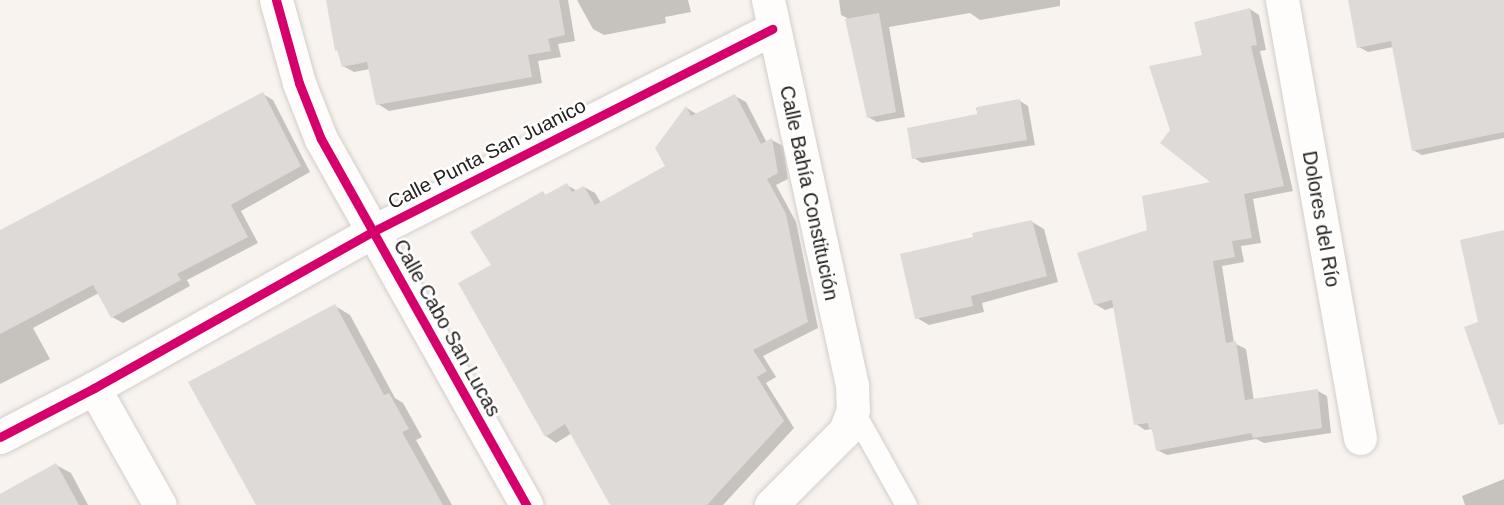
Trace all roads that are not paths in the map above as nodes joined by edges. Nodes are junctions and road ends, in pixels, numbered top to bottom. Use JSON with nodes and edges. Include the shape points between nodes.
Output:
{"nodes":[{"id":1,"x":276,"y":0,"type":"edge"},
{"id":2,"x":1282,"y":0,"type":"edge"},
{"id":3,"x":770,"y":15,"type":"edge"},
{"id":4,"x":372,"y":232,"type":"junction"},
{"id":5,"x":94,"y":388,"type":"junction"},
{"id":6,"x":852,"y":397,"type":"junction"},
{"id":7,"x":0,"y":437,"type":"edge"},
{"id":8,"x":1360,"y":438,"type":"dead end"},
{"id":9,"x":160,"y":505,"type":"edge"},
{"id":10,"x":526,"y":505,"type":"edge"},
{"id":11,"x":771,"y":505,"type":"edge"},
{"id":12,"x":906,"y":505,"type":"edge"}],
"edges":[{"from":1,"to":4,"type":"street","name":"Calle Cabo San Lucas","via":[[299,83],[321,139]]},
{"from":2,"to":8,"type":"street","name":"Dolores del Río"},
{"from":3,"to":4,"type":"street","name":"Calle Punta San Juanico"},
{"from":3,"to":6,"type":"street","name":"Calle Bahía Constitución"},
{"from":4,"to":5,"type":"street","name":"Calle Punta San Juanico"},
{"from":4,"to":10,"type":"street","name":"Calle Cabo San Lucas"},
{"from":5,"to":7,"type":"street","name":"Calle Punta San Juanico"},
{"from":5,"to":9,"type":"street"},
{"from":6,"to":11,"type":"street","via":[[845,431]]},
{"from":6,"to":12,"type":"lane"}]}
